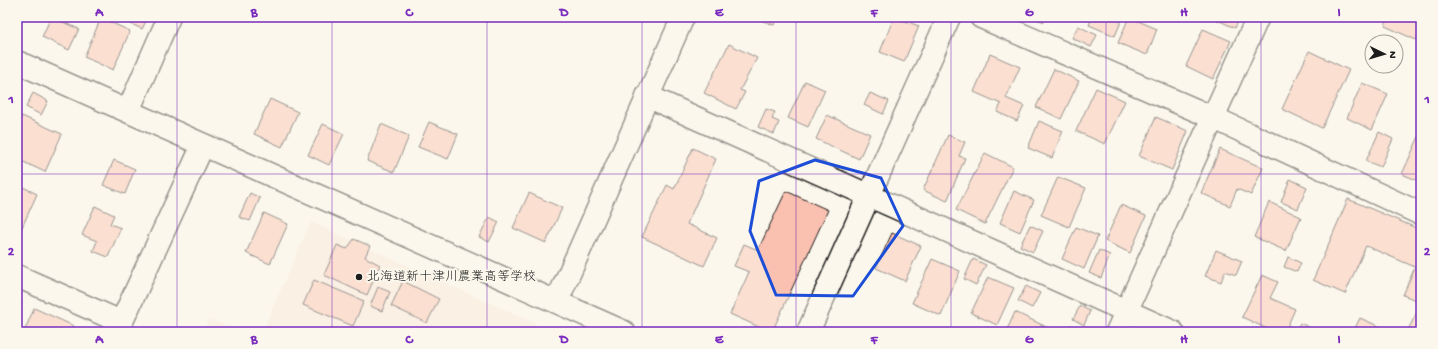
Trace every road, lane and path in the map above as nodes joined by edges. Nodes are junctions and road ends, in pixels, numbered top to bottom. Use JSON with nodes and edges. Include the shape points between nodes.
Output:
{"nodes":[{"id":1,"x":169,"y":17,"type":"edge"},
{"id":2,"x":683,"y":17,"type":"edge"},
{"id":3,"x":949,"y":17,"type":"edge"},
{"id":4,"x":981,"y":17,"type":"edge"},
{"id":5,"x":1258,"y":17,"type":"edge"},
{"id":6,"x":17,"y":62,"type":"edge"},
{"id":7,"x":648,"y":96,"type":"junction"},
{"id":8,"x":128,"y":111,"type":"junction"},
{"id":9,"x":1214,"y":118,"type":"junction"},
{"id":10,"x":203,"y":145,"type":"junction"},
{"id":11,"x":869,"y":196,"type":"junction"},
{"id":12,"x":1421,"y":214,"type":"edge"},
{"id":13,"x":17,"y":276,"type":"edge"},
{"id":14,"x":557,"y":301,"type":"junction"},
{"id":15,"x":1127,"y":311,"type":"junction"},
{"id":16,"x":119,"y":327,"type":"edge"},
{"id":17,"x":624,"y":332,"type":"edge"},
{"id":18,"x":808,"y":332,"type":"edge"},
{"id":19,"x":1117,"y":332,"type":"edge"},
{"id":20,"x":1173,"y":332,"type":"edge"}],
"edges":[{"from":1,"to":8,"type":"street"},
{"from":2,"to":7,"type":"street"},
{"from":3,"to":11,"type":"street"},
{"from":4,"to":9,"type":"street"},
{"from":5,"to":9,"type":"street"},
{"from":6,"to":8,"type":"street"},
{"from":7,"to":11,"type":"street"},
{"from":7,"to":14,"type":"street"},
{"from":8,"to":10,"type":"street"},
{"from":9,"to":12,"type":"street"},
{"from":9,"to":15,"type":"street"},
{"from":10,"to":14,"type":"street"},
{"from":10,"to":16,"type":"street"},
{"from":11,"to":15,"type":"street"},
{"from":11,"to":18,"type":"street"},
{"from":13,"to":16,"type":"street"},
{"from":14,"to":17,"type":"street"},
{"from":15,"to":19,"type":"street"},
{"from":15,"to":20,"type":"street"}]}
